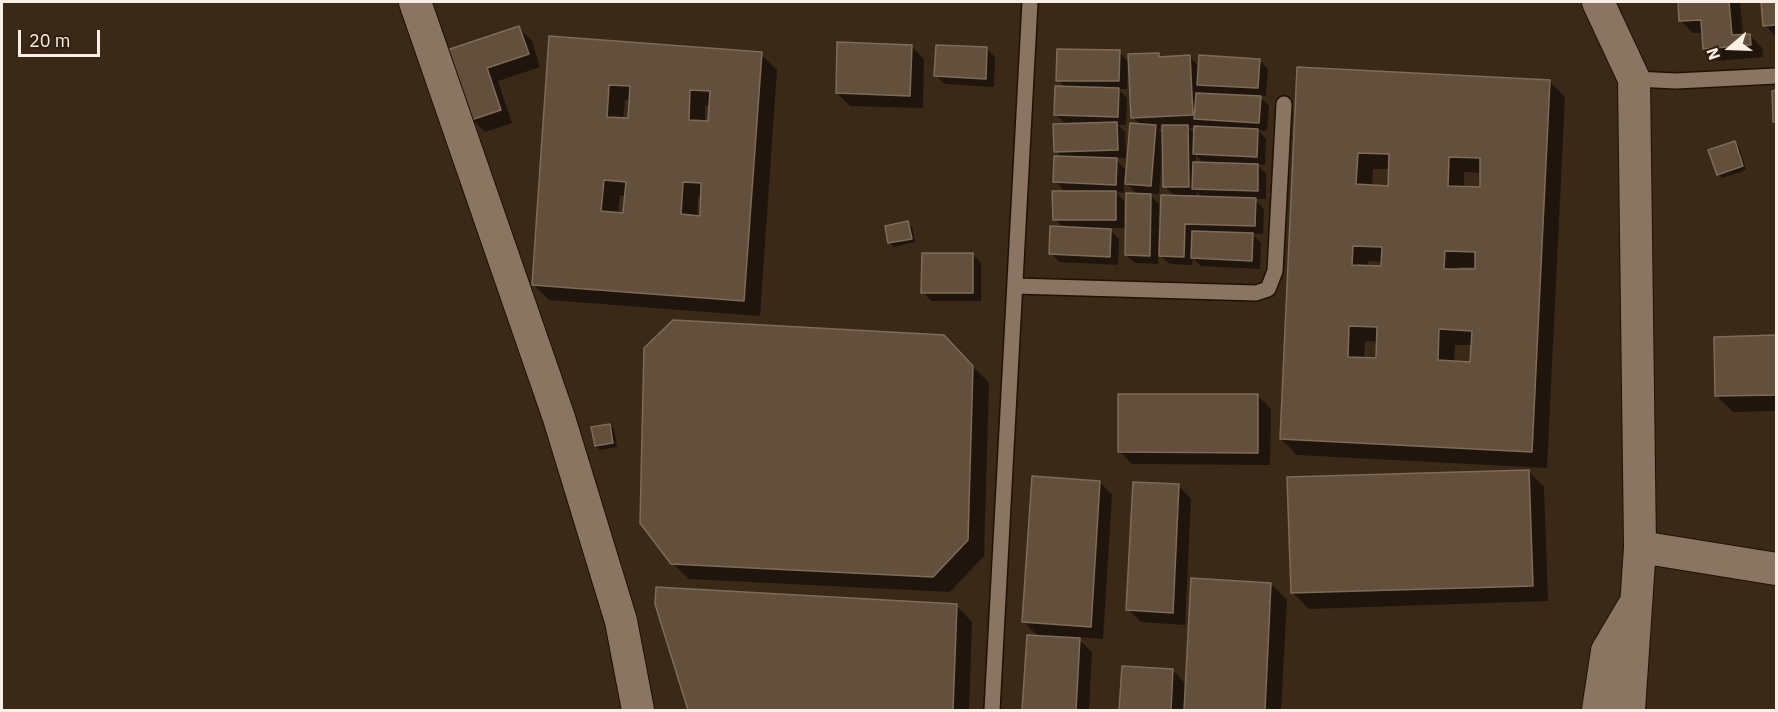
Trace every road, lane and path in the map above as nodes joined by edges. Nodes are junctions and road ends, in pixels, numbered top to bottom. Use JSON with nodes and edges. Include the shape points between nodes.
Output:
{"nodes":[{"id":1,"x":1030,"y":2,"type":"edge"},
{"id":2,"x":1598,"y":2,"type":"edge"},
{"id":3,"x":423,"y":5,"type":"edge"},
{"id":4,"x":1776,"y":76,"type":"edge"},
{"id":5,"x":1634,"y":79,"type":"junction"},
{"id":6,"x":1284,"y":104,"type":"dead end"},
{"id":7,"x":1015,"y":286,"type":"junction"},
{"id":8,"x":1640,"y":547,"type":"junction"},
{"id":9,"x":1776,"y":569,"type":"edge"},
{"id":10,"x":1637,"y":601,"type":"junction"},
{"id":11,"x":638,"y":711,"type":"edge"},
{"id":12,"x":992,"y":711,"type":"edge"},
{"id":13,"x":1598,"y":711,"type":"edge"},
{"id":14,"x":1629,"y":711,"type":"edge"}],
"edges":[{"from":1,"to":7,"type":"lane"},
{"from":2,"to":5,"type":"street"},
{"from":3,"to":11,"type":"street","via":[[559,418],[621,621]]},
{"from":4,"to":5,"type":"lane"},
{"from":5,"to":8,"type":"street"},
{"from":6,"to":7,"type":"lane","via":[[1275,271],[1268,289],[1256,293]]},
{"from":7,"to":12,"type":"lane"},
{"from":8,"to":9,"type":"street"},
{"from":8,"to":10,"type":"street"},
{"from":10,"to":13,"type":"street","via":[[1607,651]]},
{"from":10,"to":14,"type":"street"}]}
